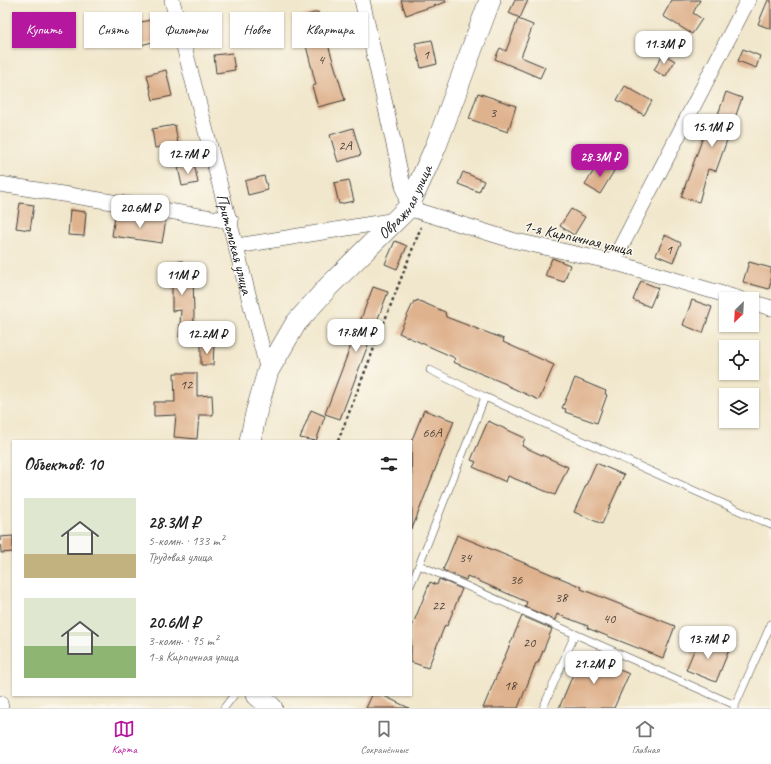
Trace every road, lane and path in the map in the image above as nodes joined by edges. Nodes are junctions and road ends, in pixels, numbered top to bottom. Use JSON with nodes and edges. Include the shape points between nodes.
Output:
{"nodes":[{"id":1,"x":172,"y":0,"type":"edge"},
{"id":2,"x":362,"y":0,"type":"edge"},
{"id":3,"x":490,"y":0,"type":"edge"},
{"id":4,"x":748,"y":0,"type":"edge"},
{"id":5,"x":0,"y":184,"type":"edge"},
{"id":6,"x":410,"y":214,"type":"junction"},
{"id":7,"x":230,"y":222,"type":"junction"},
{"id":8,"x":237,"y":246,"type":"junction"},
{"id":9,"x":613,"y":262,"type":"junction"},
{"id":10,"x":719,"y":293,"type":"edge"},
{"id":11,"x":759,"y":304,"type":"edge"},
{"id":12,"x":771,"y":308,"type":"edge"},
{"id":13,"x":430,"y":370,"type":"dead end"},
{"id":14,"x":268,"y":371,"type":"junction"},
{"id":15,"x":485,"y":397,"type":"junction"},
{"id":16,"x":250,"y":440,"type":"edge"},
{"id":17,"x":338,"y":440,"type":"edge"},
{"id":18,"x":771,"y":525,"type":"edge"},
{"id":19,"x":419,"y":566,"type":"junction"},
{"id":20,"x":412,"y":582,"type":"edge"},
{"id":21,"x":771,"y":624,"type":"edge"},
{"id":22,"x":575,"y":634,"type":"junction"},
{"id":23,"x":233,"y":696,"type":"edge"},
{"id":24,"x":258,"y":696,"type":"edge"},
{"id":25,"x":0,"y":703,"type":"edge"},
{"id":26,"x":734,"y":707,"type":"edge"},
{"id":27,"x":1,"y":708,"type":"edge"},
{"id":28,"x":224,"y":708,"type":"edge"},
{"id":29,"x":272,"y":708,"type":"edge"},
{"id":30,"x":543,"y":708,"type":"edge"}],
"edges":[{"from":1,"to":7,"type":"street","name":"Притомская улица"},
{"from":2,"to":6,"type":"street"},
{"from":3,"to":6,"type":"street","name":"Овражная улица"},
{"from":4,"to":9,"type":"street"},
{"from":5,"to":7,"type":"street"},
{"from":6,"to":8,"type":"street","name":"1-я Кирпичная улица"},
{"from":6,"to":9,"type":"street","name":"1-я Кирпичная улица"},
{"from":6,"to":14,"type":"street","name":"Овражная улица","via":[[328,286],[296,323]]},
{"from":6,"to":17,"type":"path"},
{"from":7,"to":8,"type":"street","name":"Притомская улица"},
{"from":8,"to":14,"type":"street","name":"Притомская улица"},
{"from":9,"to":10,"type":"street","name":"1-я Кирпичная улица"},
{"from":11,"to":12,"type":"street"},
{"from":13,"to":15,"type":"lane"},
{"from":14,"to":16,"type":"street"},
{"from":15,"to":18,"type":"lane"},
{"from":15,"to":19,"type":"lane"},
{"from":19,"to":20,"type":"lane"},
{"from":19,"to":22,"type":"lane"},
{"from":21,"to":26,"type":"lane"},
{"from":22,"to":26,"type":"lane"},
{"from":22,"to":30,"type":"lane"},
{"from":23,"to":28,"type":"lane"},
{"from":24,"to":29,"type":"street"},
{"from":25,"to":27,"type":"street"}]}
